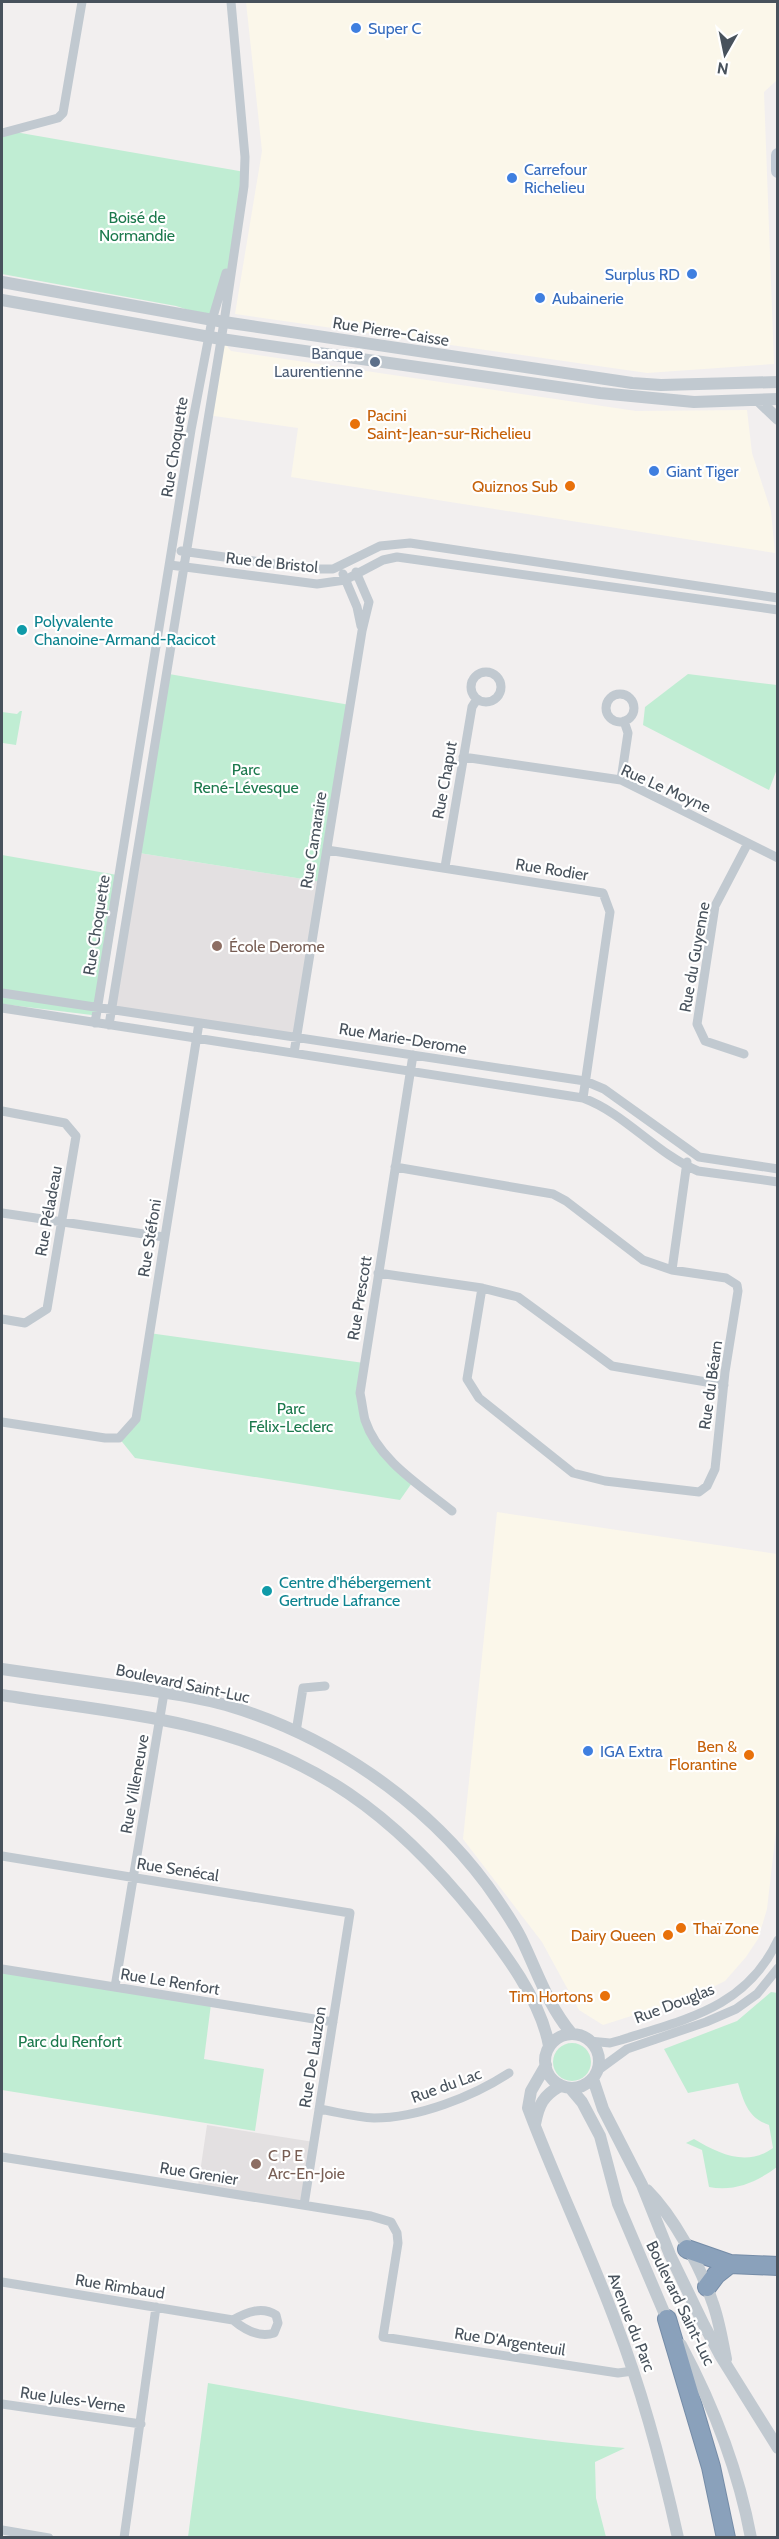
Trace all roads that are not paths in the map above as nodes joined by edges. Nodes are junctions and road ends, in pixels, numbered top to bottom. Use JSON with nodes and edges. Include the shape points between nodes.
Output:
{"nodes":[{"id":1,"x":82,"y":2,"type":"edge"},
{"id":2,"x":231,"y":2,"type":"edge"},
{"id":3,"x":2,"y":133,"type":"edge"},
{"id":4,"x":777,"y":155,"type":"edge"},
{"id":5,"x":777,"y":171,"type":"edge"},
{"id":6,"x":2,"y":282,"type":"edge"},
{"id":7,"x":38,"y":288,"type":"junction"},
{"id":8,"x":2,"y":300,"type":"edge"},
{"id":9,"x":34,"y":305,"type":"junction"},
{"id":10,"x":218,"y":321,"type":"junction"},
{"id":11,"x":215,"y":338,"type":"junction"},
{"id":12,"x":777,"y":382,"type":"edge"},
{"id":13,"x":777,"y":399,"type":"edge"},
{"id":14,"x":758,"y":400,"type":"junction"},
{"id":15,"x":777,"y":419,"type":"edge"},
{"id":16,"x":172,"y":550,"type":"junction"},
{"id":17,"x":186,"y":552,"type":"junction"},
{"id":18,"x":510,"y":560,"type":"junction"},
{"id":19,"x":351,"y":561,"type":"junction"},
{"id":20,"x":170,"y":565,"type":"junction"},
{"id":21,"x":185,"y":566,"type":"junction"},
{"id":22,"x":340,"y":566,"type":"junction"},
{"id":23,"x":509,"y":572,"type":"junction"},
{"id":24,"x":357,"y":575,"type":"junction"},
{"id":25,"x":345,"y":580,"type":"junction"},
{"id":26,"x":650,"y":580,"type":"junction"},
{"id":27,"x":648,"y":593,"type":"junction"},
{"id":28,"x":777,"y":598,"type":"edge"},
{"id":29,"x":777,"y":610,"type":"edge"},
{"id":30,"x":362,"y":631,"type":"junction"},
{"id":31,"x":155,"y":654,"type":"junction"},
{"id":32,"x":170,"y":657,"type":"junction"},
{"id":33,"x":477,"y":699,"type":"dead end"},
{"id":34,"x":624,"y":721,"type":"dead end"},
{"id":35,"x":464,"y":757,"type":"junction"},
{"id":36,"x":621,"y":780,"type":"junction"},
{"id":37,"x":132,"y":797,"type":"junction"},
{"id":38,"x":145,"y":799,"type":"junction"},
{"id":39,"x":748,"y":843,"type":"junction"},
{"id":40,"x":327,"y":850,"type":"junction"},
{"id":41,"x":777,"y":858,"type":"edge"},
{"id":42,"x":445,"y":867,"type":"junction"},
{"id":43,"x":2,"y":993,"type":"edge"},
{"id":44,"x":98,"y":1007,"type":"junction"},
{"id":45,"x":2,"y":1008,"type":"edge"},
{"id":46,"x":111,"y":1010,"type":"junction"},
{"id":47,"x":95,"y":1023,"type":"junction"},
{"id":48,"x":199,"y":1023,"type":"junction"},
{"id":49,"x":109,"y":1025,"type":"junction"},
{"id":50,"x":196,"y":1038,"type":"junction"},
{"id":51,"x":297,"y":1038,"type":"junction"},
{"id":52,"x":294,"y":1053,"type":"junction"},
{"id":53,"x":744,"y":1054,"type":"dead end"},
{"id":54,"x":412,"y":1055,"type":"junction"},
{"id":55,"x":410,"y":1071,"type":"junction"},
{"id":56,"x":585,"y":1081,"type":"junction"},
{"id":57,"x":583,"y":1098,"type":"junction"},
{"id":58,"x":2,"y":1111,"type":"edge"},
{"id":59,"x":688,"y":1151,"type":"junction"},
{"id":60,"x":687,"y":1166,"type":"junction"},
{"id":61,"x":394,"y":1167,"type":"junction"},
{"id":62,"x":777,"y":1169,"type":"edge"},
{"id":63,"x":777,"y":1182,"type":"edge"},
{"id":64,"x":2,"y":1213,"type":"edge"},
{"id":65,"x":62,"y":1222,"type":"junction"},
{"id":66,"x":164,"y":1237,"type":"junction"},
{"id":67,"x":672,"y":1270,"type":"junction"},
{"id":68,"x":378,"y":1273,"type":"junction"},
{"id":69,"x":482,"y":1288,"type":"junction"},
{"id":70,"x":2,"y":1319,"type":"edge"},
{"id":71,"x":724,"y":1385,"type":"junction"},
{"id":72,"x":2,"y":1422,"type":"edge"},
{"id":73,"x":452,"y":1510,"type":"dead end"},
{"id":74,"x":2,"y":1669,"type":"edge"},
{"id":75,"x":325,"y":1686,"type":"dead end"},
{"id":76,"x":164,"y":1693,"type":"junction"},
{"id":77,"x":2,"y":1695,"type":"edge"},
{"id":78,"x":160,"y":1720,"type":"junction"},
{"id":79,"x":296,"y":1732,"type":"junction"},
{"id":80,"x":2,"y":1856,"type":"edge"},
{"id":81,"x":133,"y":1877,"type":"junction"},
{"id":82,"x":350,"y":1913,"type":"joint"},
{"id":83,"x":777,"y":1940,"type":"edge"},
{"id":84,"x":777,"y":1968,"type":"edge"},
{"id":85,"x":2,"y":1969,"type":"edge"},
{"id":86,"x":115,"y":1987,"type":"junction"},
{"id":87,"x":333,"y":2022,"type":"junction"},
{"id":88,"x":572,"y":2034,"type":"junction"},
{"id":89,"x":589,"y":2041,"type":"junction"},
{"id":90,"x":549,"y":2046,"type":"junction"},
{"id":91,"x":546,"y":2065,"type":"junction"},
{"id":92,"x":508,"y":2073,"type":"dead end"},
{"id":93,"x":595,"y":2075,"type":"junction"},
{"id":94,"x":566,"y":2087,"type":"junction"},
{"id":95,"x":319,"y":2109,"type":"junction"},
{"id":96,"x":534,"y":2125,"type":"junction"},
{"id":97,"x":2,"y":2157,"type":"edge"},
{"id":98,"x":642,"y":2185,"type":"junction"},
{"id":99,"x":304,"y":2205,"type":"junction"},
{"id":100,"x":687,"y":2249,"type":"junction"},
{"id":101,"x":730,"y":2264,"type":"junction"},
{"id":102,"x":777,"y":2266,"type":"edge"},
{"id":103,"x":2,"y":2282,"type":"edge"},
{"id":104,"x":706,"y":2287,"type":"junction"},
{"id":105,"x":156,"y":2307,"type":"junction"},
{"id":106,"x":667,"y":2319,"type":"junction"},
{"id":107,"x":233,"y":2320,"type":"dead end"},
{"id":108,"x":383,"y":2337,"type":"joint"},
{"id":109,"x":728,"y":2369,"type":"junction"},
{"id":110,"x":633,"y":2371,"type":"junction"},
{"id":111,"x":2,"y":2404,"type":"edge"},
{"id":112,"x":141,"y":2424,"type":"junction"},
{"id":113,"x":777,"y":2448,"type":"edge"},
{"id":114,"x":2,"y":2530,"type":"edge"},
{"id":115,"x":49,"y":2538,"type":"edge"},
{"id":116,"x":124,"y":2538,"type":"edge"},
{"id":117,"x":678,"y":2538,"type":"edge"},
{"id":118,"x":726,"y":2538,"type":"edge"},
{"id":119,"x":751,"y":2538,"type":"edge"}],
"edges":[{"from":1,"to":3,"type":"street","via":[[63,113],[58,118]]},
{"from":2,"to":10,"type":"street","name":"Rue Choquette","via":[[243,186]]},
{"from":4,"to":5,"type":"main road"},
{"from":6,"to":7,"type":"street","name":"Rue Pierre-Caisse"},
{"from":7,"to":9,"type":"street"},
{"from":7,"to":10,"type":"street","name":"Rue Pierre-Caisse"},
{"from":8,"to":9,"type":"street","name":"Rue Pierre-Caisse"},
{"from":9,"to":11,"type":"street","name":"Rue Pierre-Caisse"},
{"from":10,"to":11,"type":"street","name":"Rue Choquette"},
{"from":10,"to":12,"type":"street","name":"Rue Pierre-Caisse","via":[[632,383]]},
{"from":11,"to":14,"type":"street","name":"Rue Pierre-Caisse","via":[[600,393],[694,402]]},
{"from":11,"to":16,"type":"street","name":"Rue Choquette","via":[[191,430]]},
{"from":11,"to":17,"type":"street","name":"Rue Choquette"},
{"from":13,"to":14,"type":"street","name":"Rue Pierre-Caisse"},
{"from":14,"to":15,"type":"street"},
{"from":16,"to":17,"type":"street","name":"Rue de Bristol"},
{"from":16,"to":20,"type":"street","name":"Rue Choquette"},
{"from":17,"to":21,"type":"street","name":"Rue Choquette"},
{"from":17,"to":22,"type":"street","name":"Rue de Bristol","via":[[311,569]]},
{"from":18,"to":19,"type":"street","name":"Rue de Bristol","via":[[394,543]]},
{"from":18,"to":23,"type":"street"},
{"from":18,"to":26,"type":"street","name":"Rue de Bristol"},
{"from":19,"to":22,"type":"street","name":"Rue de Bristol"},
{"from":19,"to":24,"type":"street","name":"Rue Camaraire"},
{"from":20,"to":21,"type":"street","name":"Rue de Bristol"},
{"from":20,"to":31,"type":"street","name":"Rue Choquette"},
{"from":21,"to":25,"type":"street","name":"Rue de Bristol","via":[[293,583]]},
{"from":21,"to":32,"type":"street","name":"Rue Choquette"},
{"from":22,"to":25,"type":"street","name":"Rue Camaraire"},
{"from":23,"to":24,"type":"street","name":"Rue de Bristol","via":[[397,557],[383,560]]},
{"from":23,"to":27,"type":"street","name":"Rue de Bristol"},
{"from":24,"to":25,"type":"street","name":"Rue de Bristol"},
{"from":24,"to":30,"type":"street","name":"Rue Camaraire","via":[[369,602]]},
{"from":25,"to":30,"type":"street","name":"Rue Camaraire"},
{"from":26,"to":27,"type":"street"},
{"from":26,"to":28,"type":"street","name":"Rue de Bristol"},
{"from":27,"to":29,"type":"street","name":"Rue de Bristol"},
{"from":30,"to":40,"type":"street","name":"Rue Camaraire"},
{"from":31,"to":32,"type":"street"},
{"from":31,"to":37,"type":"street","name":"Rue Choquette"},
{"from":32,"to":38,"type":"street","name":"Rue Choquette"},
{"from":33,"to":35,"type":"street","name":"Rue Chaput","via":[[472,707]]},
{"from":34,"to":36,"type":"street","via":[[628,733]]},
{"from":35,"to":36,"type":"street","name":"Rue Le Moyne"},
{"from":35,"to":42,"type":"street","name":"Rue Chaput"},
{"from":36,"to":39,"type":"street","name":"Rue Le Moyne"},
{"from":37,"to":38,"type":"street"},
{"from":37,"to":44,"type":"street","name":"Rue Choquette"},
{"from":38,"to":46,"type":"street","name":"Rue Choquette"},
{"from":39,"to":41,"type":"street","name":"Rue Le Moyne"},
{"from":39,"to":53,"type":"street","name":"Rue du Guyenne","via":[[715,906],[697,1024],[705,1041]]},
{"from":40,"to":42,"type":"street","name":"Rue Rodier"},
{"from":40,"to":51,"type":"street","name":"Rue Camaraire"},
{"from":42,"to":56,"type":"street","name":"Rue Rodier","via":[[603,893],[609,912]]},
{"from":43,"to":44,"type":"street","name":"Rue Marie-Derome"},
{"from":44,"to":46,"type":"street","name":"Rue Marie-Derome"},
{"from":44,"to":47,"type":"street","name":"Rue Choquette"},
{"from":45,"to":47,"type":"street","name":"Rue Marie-Derome"},
{"from":46,"to":48,"type":"street","name":"Rue Marie-Derome"},
{"from":46,"to":49,"type":"street","name":"Rue Choquette"},
{"from":47,"to":49,"type":"street","name":"Rue Marie-Derome"},
{"from":48,"to":50,"type":"street","name":"Rue Stéfoni"},
{"from":48,"to":51,"type":"street","name":"Rue Marie-Derome"},
{"from":49,"to":50,"type":"street","name":"Rue Marie-Derome"},
{"from":50,"to":52,"type":"street","name":"Rue Marie-Derome"},
{"from":50,"to":66,"type":"street","name":"Rue Stéfoni"},
{"from":51,"to":52,"type":"street","name":"Rue Camaraire"},
{"from":51,"to":54,"type":"street","name":"Rue Marie-Derome"},
{"from":52,"to":55,"type":"street","name":"Rue Marie-Derome"},
{"from":54,"to":55,"type":"street","name":"Rue Prescott"},
{"from":54,"to":56,"type":"street","name":"Rue Marie-Derome"},
{"from":55,"to":57,"type":"street","name":"Rue Marie-Derome"},
{"from":55,"to":61,"type":"street","name":"Rue Prescott"},
{"from":56,"to":57,"type":"street","name":"Rue Rodier"},
{"from":56,"to":59,"type":"street","name":"Rue Marie-Derome","via":[[604,1089]]},
{"from":57,"to":60,"type":"street","name":"Rue Marie-Derome","via":[[603,1105]]},
{"from":58,"to":65,"type":"street","name":"Rue Péladeau","via":[[65,1123],[76,1136]]},
{"from":59,"to":60,"type":"street"},
{"from":59,"to":62,"type":"street","name":"Rue Marie-Derome","via":[[699,1157]]},
{"from":60,"to":63,"type":"street","name":"Rue Marie-Derome"},
{"from":60,"to":67,"type":"street"},
{"from":61,"to":67,"type":"street","name":"Rue du Béarn","via":[[553,1194],[643,1260]]},
{"from":61,"to":68,"type":"street","name":"Rue Prescott"},
{"from":64,"to":65,"type":"street"},
{"from":65,"to":66,"type":"street"},
{"from":65,"to":70,"type":"street","name":"Rue Péladeau","via":[[47,1309],[25,1323]]},
{"from":66,"to":72,"type":"street","name":"Rue Stéfoni","via":[[136,1419],[128,1430],[118,1438],[105,1438]]},
{"from":67,"to":71,"type":"street","name":"Rue du Béarn","via":[[726,1278],[737,1285]]},
{"from":68,"to":69,"type":"street"},
{"from":68,"to":73,"type":"street","name":"Rue Prescott","via":[[360,1393],[366,1421],[379,1446],[396,1466]]},
{"from":69,"to":71,"type":"street","via":[[518,1297],[612,1366]]},
{"from":69,"to":71,"type":"street","name":"Rue du Béarn","via":[[467,1379],[471,1388],[573,1473],[605,1481],[699,1492],[715,1469]]},
{"from":74,"to":76,"type":"street","name":"Boulevard Saint-Luc"},
{"from":75,"to":79,"type":"street","via":[[303,1688]]},
{"from":76,"to":78,"type":"street","name":"Rue Villeneuve"},
{"from":76,"to":79,"type":"street","name":"Boulevard Saint-Luc","via":[[224,1705]]},
{"from":77,"to":78,"type":"street"},
{"from":78,"to":81,"type":"street","name":"Rue Villeneuve"},
{"from":78,"to":90,"type":"street","via":[[233,1737],[296,1762],[386,1820],[429,1861],[500,1946],[542,2020]]},
{"from":79,"to":88,"type":"street","name":"Boulevard Saint-Luc","via":[[335,1751],[392,1790],[429,1820],[469,1862],[521,1937],[552,2006]]},
{"from":80,"to":81,"type":"street","name":"Rue Senécal"},
{"from":81,"to":82,"type":"street","name":"Rue Senécal"},
{"from":81,"to":86,"type":"street","name":"Rue Villeneuve"},
{"from":82,"to":87,"type":"street","name":"Rue De Lauzon"},
{"from":83,"to":89,"type":"street","name":"Rue Douglas","via":[[761,1970],[726,2001],[621,2040]]},
{"from":84,"to":93,"type":"street","name":"Rue Douglas","via":[[757,1994],[736,2009],[627,2049]]},
{"from":85,"to":86,"type":"street","name":"Rue Le Renfort"},
{"from":86,"to":87,"type":"street","name":"Rue Le Renfort"},
{"from":87,"to":95,"type":"street","name":"Rue De Lauzon"},
{"from":88,"to":89,"type":"street"},
{"from":88,"to":90,"type":"street","via":[[561,2036]]},
{"from":89,"to":93,"type":"street","via":[[597,2054]]},
{"from":90,"to":91,"type":"street"},
{"from":91,"to":94,"type":"street","via":[[549,2076]]},
{"from":91,"to":96,"type":"street","name":"Avenue du Parc","via":[[529,2097]]},
{"from":92,"to":95,"type":"street","name":"Rue du Lac","via":[[487,2087],[417,2114],[374,2118]]},
{"from":93,"to":94,"type":"street","via":[[583,2087]]},
{"from":93,"to":98,"type":"street","name":"Boulevard Saint-Luc","via":[[603,2109]]},
{"from":94,"to":96,"type":"street","via":[[547,2094]]},
{"from":94,"to":106,"type":"street","name":"Boulevard Saint-Luc","via":[[582,2102],[600,2136],[618,2204]]},
{"from":95,"to":99,"type":"street","name":"Rue De Lauzon"},
{"from":96,"to":110,"type":"street","name":"Avenue du Parc"},
{"from":97,"to":99,"type":"street","name":"Rue Grenier"},
{"from":98,"to":100,"type":"street","via":[[660,2203]]},
{"from":98,"to":109,"type":"street","name":"Boulevard Saint-Luc","via":[[670,2255]]},
{"from":99,"to":108,"type":"street","name":"Rue Grenier","via":[[391,2222],[398,2243]]},
{"from":100,"to":101,"type":"highway"},
{"from":100,"to":104,"type":"street"},
{"from":101,"to":102,"type":"highway"},
{"from":101,"to":104,"type":"highway"},
{"from":103,"to":105,"type":"street","name":"Rue Rimbaud"},
{"from":104,"to":109,"type":"street"},
{"from":105,"to":107,"type":"street","name":"Rue Rimbaud"},
{"from":105,"to":112,"type":"street","name":"Rue Jules-Verne"},
{"from":106,"to":118,"type":"highway","via":[[711,2467]]},
{"from":106,"to":119,"type":"street","name":"Boulevard Saint-Luc","via":[[714,2410],[735,2468]]},
{"from":108,"to":110,"type":"street","name":"Rue D'Argenteuil","via":[[618,2373]]},
{"from":109,"to":113,"type":"street","name":"Boulevard Saint-Luc"},
{"from":110,"to":117,"type":"street","name":"Avenue du Parc"},
{"from":111,"to":112,"type":"street","name":"Rue Jules-Verne"},
{"from":112,"to":116,"type":"street","name":"Rue Jules-Verne"},
{"from":114,"to":115,"type":"street"}]}
